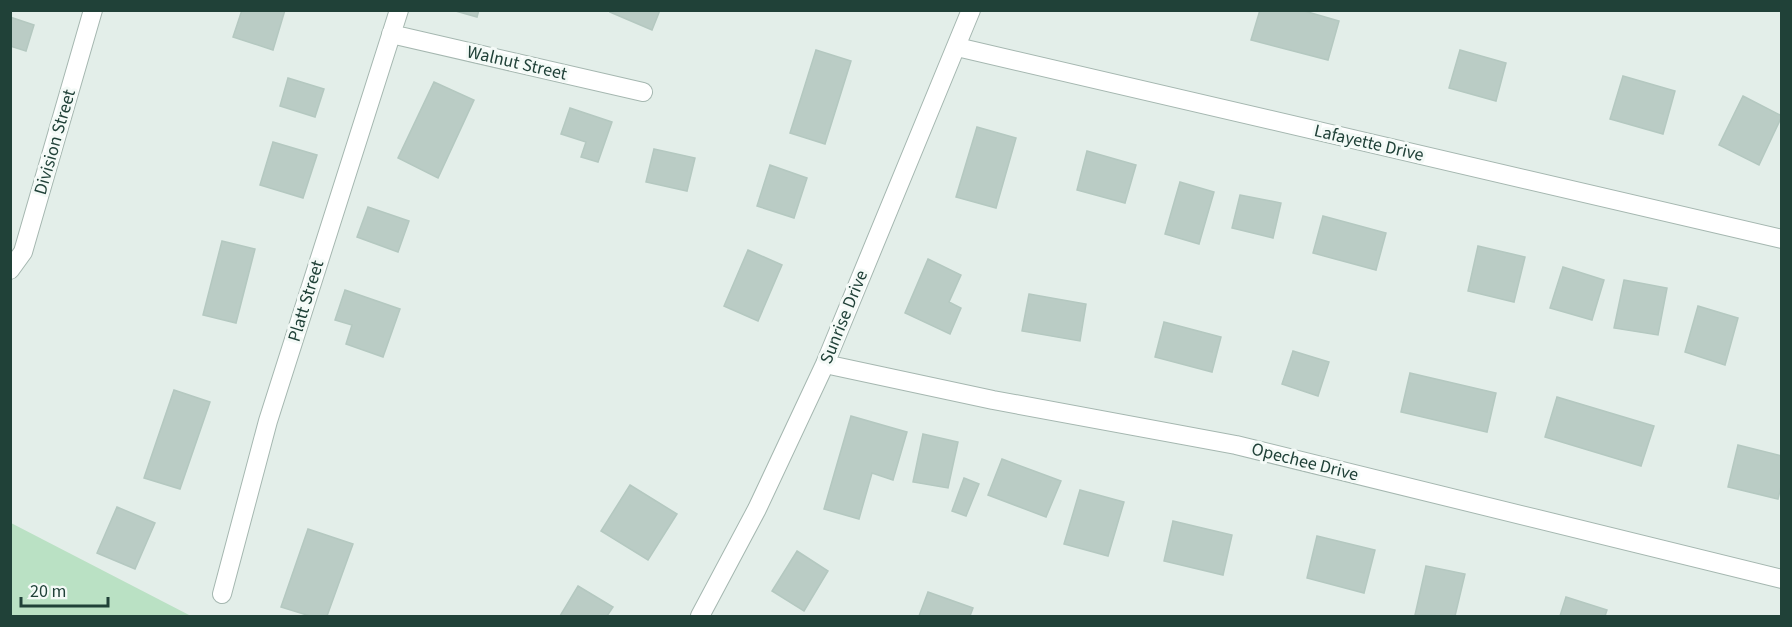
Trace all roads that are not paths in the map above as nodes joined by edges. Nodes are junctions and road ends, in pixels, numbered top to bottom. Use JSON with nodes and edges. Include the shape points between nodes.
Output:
{"nodes":[{"id":1,"x":93,"y":10,"type":"edge"},
{"id":2,"x":399,"y":10,"type":"edge"},
{"id":3,"x":971,"y":10,"type":"edge"},
{"id":4,"x":391,"y":34,"type":"junction"},
{"id":5,"x":957,"y":47,"type":"junction"},
{"id":6,"x":643,"y":92,"type":"dead end"},
{"id":7,"x":1782,"y":239,"type":"edge"},
{"id":8,"x":10,"y":270,"type":"edge"},
{"id":9,"x":825,"y":363,"type":"junction"},
{"id":10,"x":1782,"y":579,"type":"edge"},
{"id":11,"x":222,"y":594,"type":"dead end"},
{"id":12,"x":700,"y":616,"type":"edge"}],
"edges":[{"from":1,"to":8,"type":"street","name":"Division Street","via":[[23,252]]},
{"from":2,"to":4,"type":"street","name":"Platt Street"},
{"from":3,"to":5,"type":"street","name":"Sunrise Drive"},
{"from":4,"to":6,"type":"street","name":"Walnut Street"},
{"from":4,"to":11,"type":"street","name":"Platt Street","via":[[268,421]]},
{"from":5,"to":7,"type":"street","name":"Lafayette Drive"},
{"from":5,"to":9,"type":"street","name":"Sunrise Drive"},
{"from":9,"to":10,"type":"street","name":"Opechee Drive","via":[[993,400],[1236,445]]},
{"from":9,"to":12,"type":"street","name":"Sunrise Drive","via":[[757,509]]}]}
